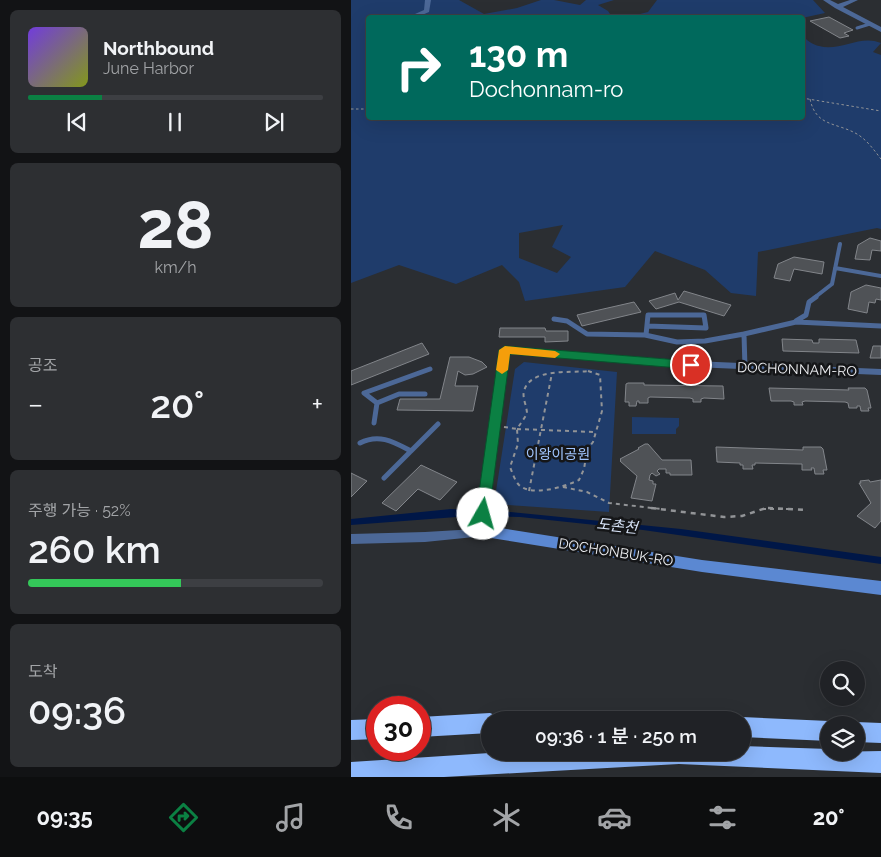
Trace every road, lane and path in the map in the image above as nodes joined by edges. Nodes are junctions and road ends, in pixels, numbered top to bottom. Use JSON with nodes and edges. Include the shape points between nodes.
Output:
{"nodes":[{"id":1,"x":429,"y":0,"type":"edge"},
{"id":2,"x":826,"y":0,"type":"edge"},
{"id":3,"x":855,"y":0,"type":"edge"},
{"id":4,"x":837,"y":7,"type":"junction"},
{"id":5,"x":417,"y":15,"type":"edge"},
{"id":6,"x":870,"y":24,"type":"junction"},
{"id":7,"x":857,"y":28,"type":"dead end"},
{"id":8,"x":881,"y":30,"type":"edge"},
{"id":9,"x":805,"y":98,"type":"edge"},
{"id":10,"x":810,"y":99,"type":"junction"},
{"id":11,"x":351,"y":109,"type":"edge"},
{"id":12,"x":366,"y":109,"type":"edge"},
{"id":13,"x":881,"y":112,"type":"edge"},
{"id":14,"x":881,"y":159,"type":"edge"},
{"id":15,"x":840,"y":244,"type":"dead end"},
{"id":16,"x":835,"y":268,"type":"junction"},
{"id":17,"x":881,"y":276,"type":"edge"},
{"id":18,"x":554,"y":319,"type":"dead end"},
{"id":19,"x":796,"y":322,"type":"junction"},
{"id":20,"x":647,"y":326,"type":"junction"},
{"id":21,"x":881,"y":326,"type":"edge"},
{"id":22,"x":744,"y":334,"type":"junction"},
{"id":23,"x":646,"y":335,"type":"junction"},
{"id":24,"x":745,"y":368,"type":"junction"},
{"id":25,"x":430,"y":369,"type":"dead end"},
{"id":26,"x":881,"y":372,"type":"edge"},
{"id":27,"x":553,"y":373,"type":"junction"},
{"id":28,"x":425,"y":394,"type":"dead end"},
{"id":29,"x":377,"y":403,"type":"junction"},
{"id":30,"x":374,"y":423,"type":"dead end"},
{"id":31,"x":438,"y":424,"type":"dead end"},
{"id":32,"x":495,"y":425,"type":"junction"},
{"id":33,"x":517,"y":429,"type":"junction"},
{"id":34,"x":541,"y":431,"type":"junction"},
{"id":35,"x":595,"y":432,"type":"junction"},
{"id":36,"x":360,"y":443,"type":"dead end"},
{"id":37,"x":411,"y":451,"type":"junction"},
{"id":38,"x":383,"y":478,"type":"dead end"},
{"id":39,"x":563,"y":487,"type":"junction"},
{"id":40,"x":529,"y":491,"type":"junction"},
{"id":41,"x":808,"y":510,"type":"dead end"},
{"id":42,"x":481,"y":530,"type":"junction"},
{"id":43,"x":351,"y":539,"type":"edge"},
{"id":44,"x":881,"y":588,"type":"edge"},
{"id":45,"x":481,"y":724,"type":"edge"},
{"id":46,"x":431,"y":727,"type":"edge"},
{"id":47,"x":751,"y":727,"type":"edge"},
{"id":48,"x":366,"y":729,"type":"edge"},
{"id":49,"x":351,"y":730,"type":"edge"},
{"id":50,"x":820,"y":730,"type":"edge"},
{"id":51,"x":865,"y":732,"type":"edge"},
{"id":52,"x":881,"y":733,"type":"edge"},
{"id":53,"x":881,"y":762,"type":"edge"},
{"id":54,"x":351,"y":773,"type":"edge"}],
"edges":[{"from":1,"to":5,"type":"street","via":[[427,11]]},
{"from":2,"to":4,"type":"street"},
{"from":3,"to":4,"type":"street"},
{"from":4,"to":6,"type":"street"},
{"from":6,"to":7,"type":"lane"},
{"from":6,"to":8,"type":"street"},
{"from":9,"to":10,"type":"path"},
{"from":10,"to":13,"type":"path"},
{"from":10,"to":14,"type":"path","via":[[813,114],[858,134]]},
{"from":11,"to":12,"type":"path"},
{"from":15,"to":16,"type":"lane"},
{"from":16,"to":17,"type":"lane"},
{"from":16,"to":19,"type":"lane","via":[[832,284],[809,302],[805,315]]},
{"from":18,"to":23,"type":"lane","via":[[571,321],[586,334]]},
{"from":19,"to":21,"type":"lane"},
{"from":19,"to":22,"type":"lane"},
{"from":20,"to":20,"type":"lane","via":[[648,315],[704,315],[706,328]]},
{"from":20,"to":23,"type":"lane"},
{"from":22,"to":23,"type":"lane","via":[[699,342],[666,341]]},
{"from":22,"to":24,"type":"lane"},
{"from":24,"to":26,"type":"street","name":"DOCHONNAM-RO"},
{"from":24,"to":32,"type":"street","name":"DOCHONNAM-RO","via":[[505,350]]},
{"from":25,"to":29,"type":"lane","via":[[364,393]]},
{"from":27,"to":33,"type":"path","via":[[537,376],[525,388],[523,398],[527,414]]},
{"from":27,"to":34,"type":"path"},
{"from":27,"to":35,"type":"path","via":[[596,371],[601,375],[602,411]]},
{"from":28,"to":29,"type":"lane","via":[[399,394]]},
{"from":29,"to":30,"type":"lane"},
{"from":31,"to":37,"type":"lane"},
{"from":32,"to":33,"type":"path"},
{"from":32,"to":42,"type":"street","name":"DOCHONNAM-RO"},
{"from":33,"to":34,"type":"path"},
{"from":33,"to":40,"type":"path","via":[[518,444],[510,467],[518,484]]},
{"from":34,"to":35,"type":"path"},
{"from":34,"to":40,"type":"path"},
{"from":35,"to":39,"type":"path","via":[[579,480]]},
{"from":36,"to":37,"type":"lane","via":[[375,436],[382,437]]},
{"from":37,"to":38,"type":"lane"},
{"from":39,"to":40,"type":"path"},
{"from":39,"to":41,"type":"path","via":[[587,492],[609,503],[724,517],[742,516],[766,508]]},
{"from":42,"to":43,"type":"street","name":"DOCHONBUK-RO","via":[[425,537]]},
{"from":42,"to":44,"type":"street","name":"DOCHONBUK-RO","via":[[702,566]]},
{"from":45,"to":46,"type":"highway"},
{"from":47,"to":50,"type":"highway"},
{"from":48,"to":49,"type":"highway"},
{"from":51,"to":52,"type":"highway"},
{"from":53,"to":54,"type":"highway","via":[[679,754]]}]}
